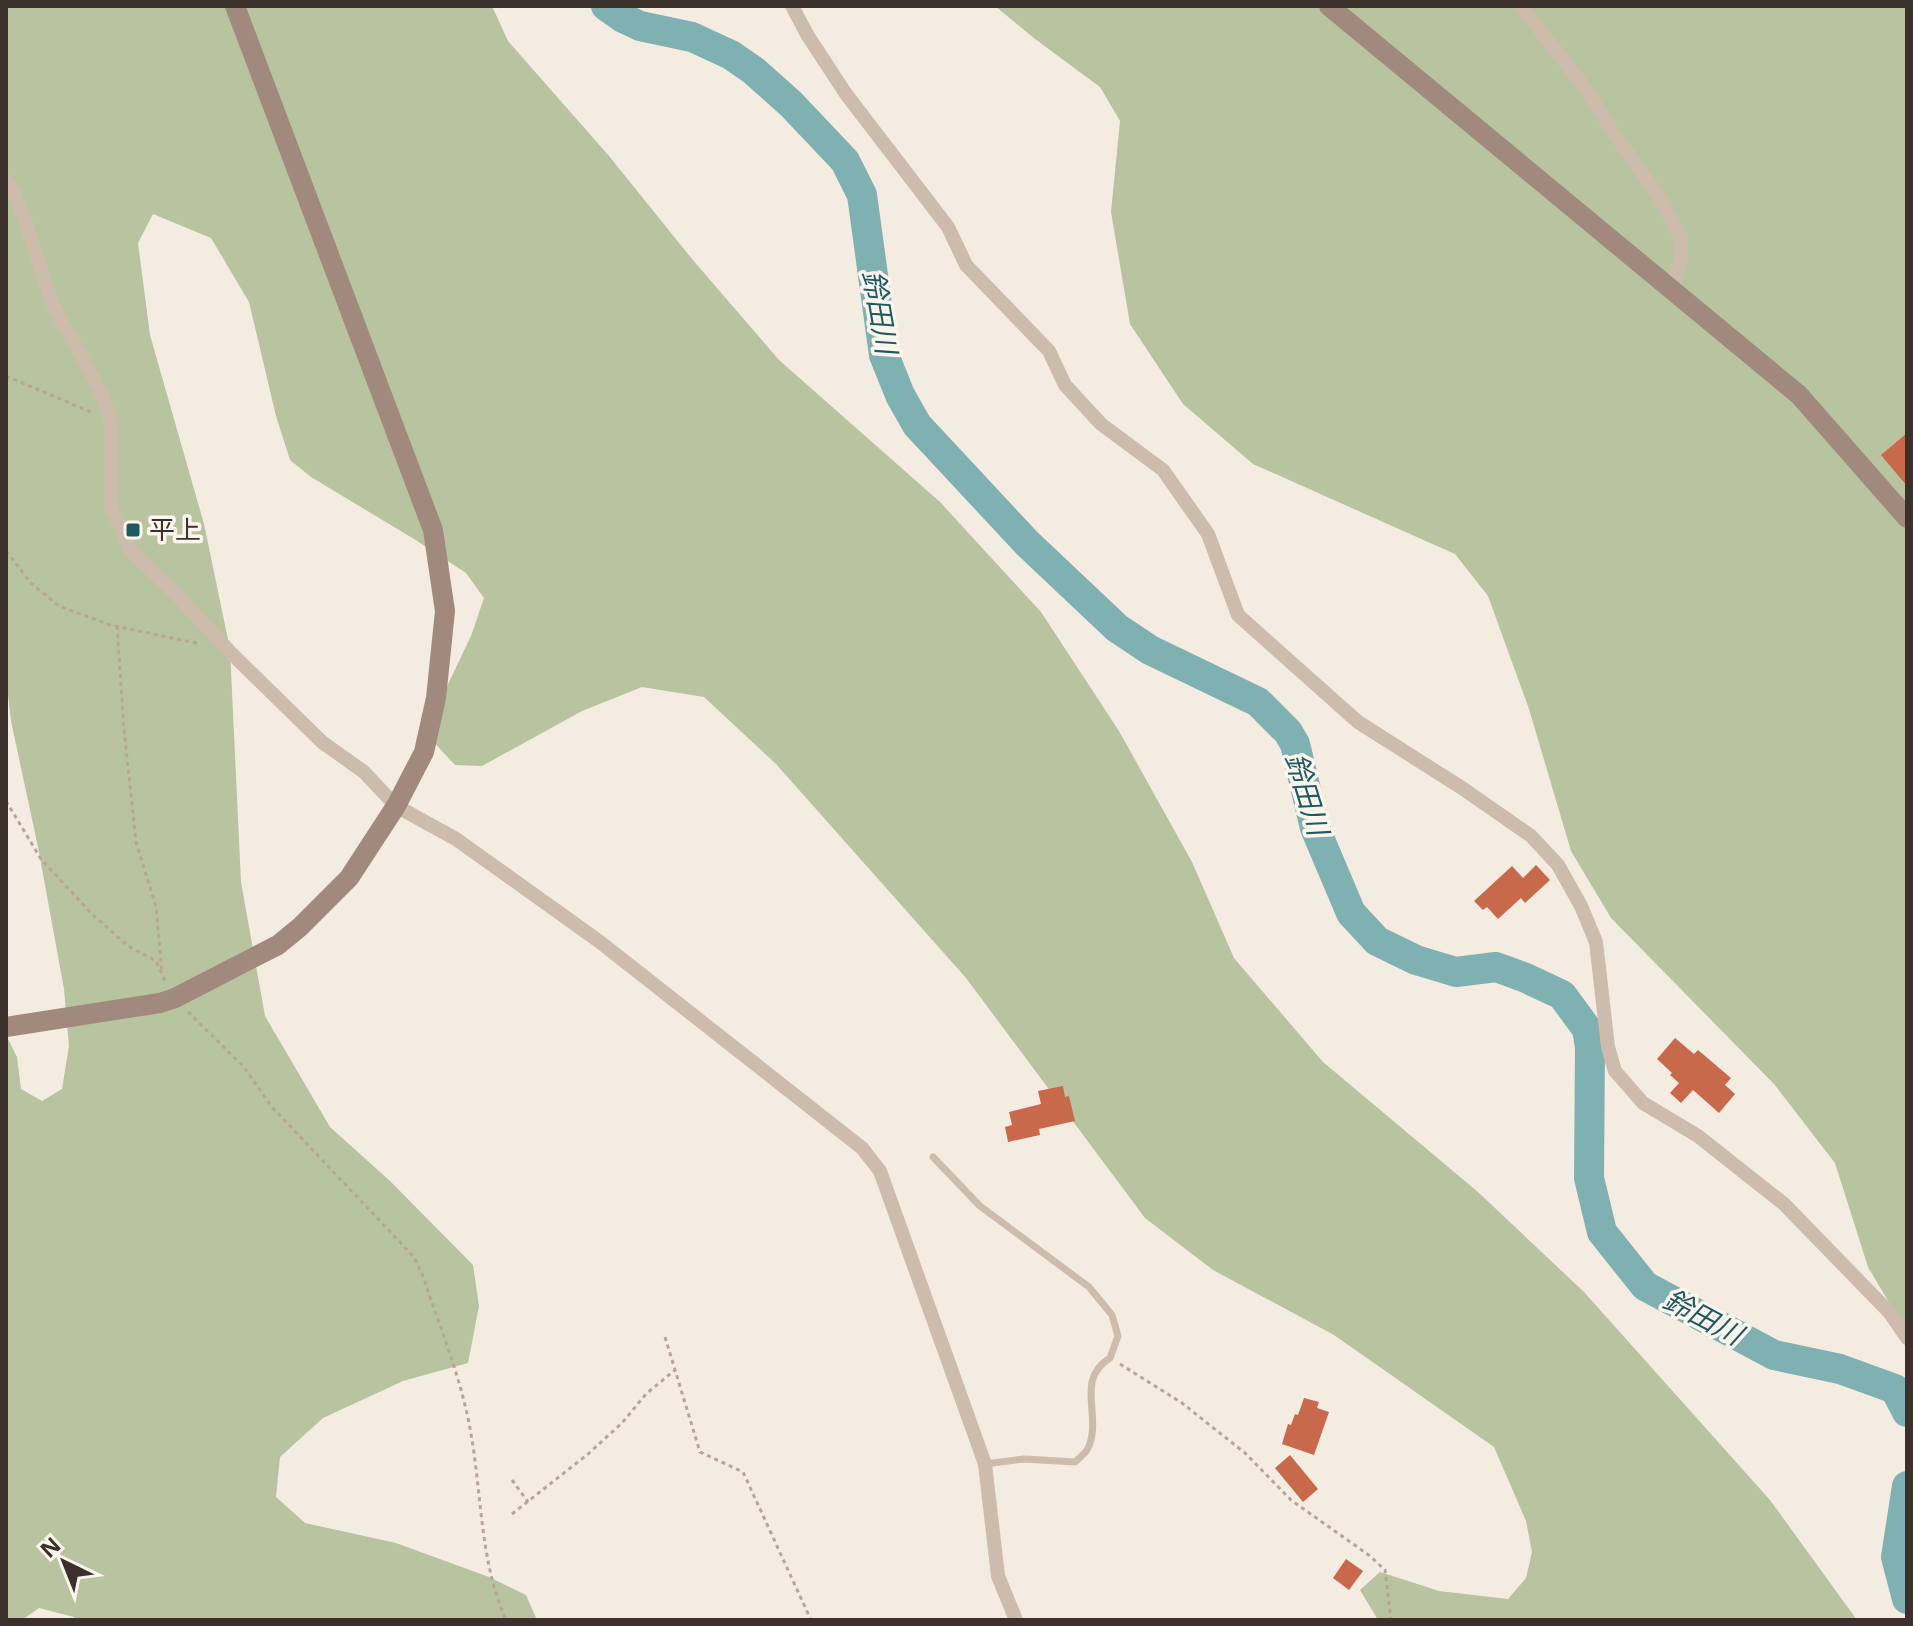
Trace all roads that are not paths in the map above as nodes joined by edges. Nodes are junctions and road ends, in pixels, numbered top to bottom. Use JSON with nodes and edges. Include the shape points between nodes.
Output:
{"nodes":[{"id":1,"x":235,"y":6,"type":"edge"},
{"id":2,"x":792,"y":6,"type":"edge"},
{"id":3,"x":1329,"y":6,"type":"edge"},
{"id":4,"x":1521,"y":6,"type":"edge"},
{"id":5,"x":6,"y":180,"type":"edge"},
{"id":6,"x":1672,"y":290,"type":"junction"},
{"id":7,"x":1907,"y":518,"type":"edge"},
{"id":8,"x":396,"y":806,"type":"junction"},
{"id":9,"x":6,"y":1027,"type":"edge"},
{"id":10,"x":933,"y":1157,"type":"dead end"},
{"id":11,"x":1907,"y":1338,"type":"edge"},
{"id":12,"x":985,"y":1464,"type":"junction"},
{"id":13,"x":1016,"y":1620,"type":"edge"}],
"edges":[{"from":1,"to":8,"type":"street","via":[[433,530],[445,611],[436,698],[424,752]]},
{"from":2,"to":11,"type":"street","via":[[846,94],[948,227],[966,265],[1049,351],[1065,385],[1101,424],[1163,470],[1208,534],[1238,615],[1358,722],[1531,836],[1558,865],[1596,942],[1615,1071],[1643,1103],[1698,1136],[1784,1204],[1890,1313]]},
{"from":3,"to":6,"type":"street"},
{"from":4,"to":6,"type":"street","via":[[1586,89],[1662,201],[1681,238]]},
{"from":5,"to":8,"type":"street","via":[[52,303],[102,394],[111,422],[111,507],[131,550],[322,742],[364,772]]},
{"from":6,"to":7,"type":"street","via":[[1799,395]]},
{"from":8,"to":9,"type":"street","via":[[349,878],[300,927],[268,950],[167,1000]]},
{"from":8,"to":12,"type":"street","via":[[456,839],[600,942],[862,1148],[880,1171]]},
{"from":10,"to":12,"type":"lane","via":[[980,1206],[1089,1287],[1112,1315],[1118,1336],[1110,1358],[1091,1379],[1088,1450],[1075,1462],[1024,1459]]},
{"from":12,"to":13,"type":"street","via":[[998,1576]]}]}
